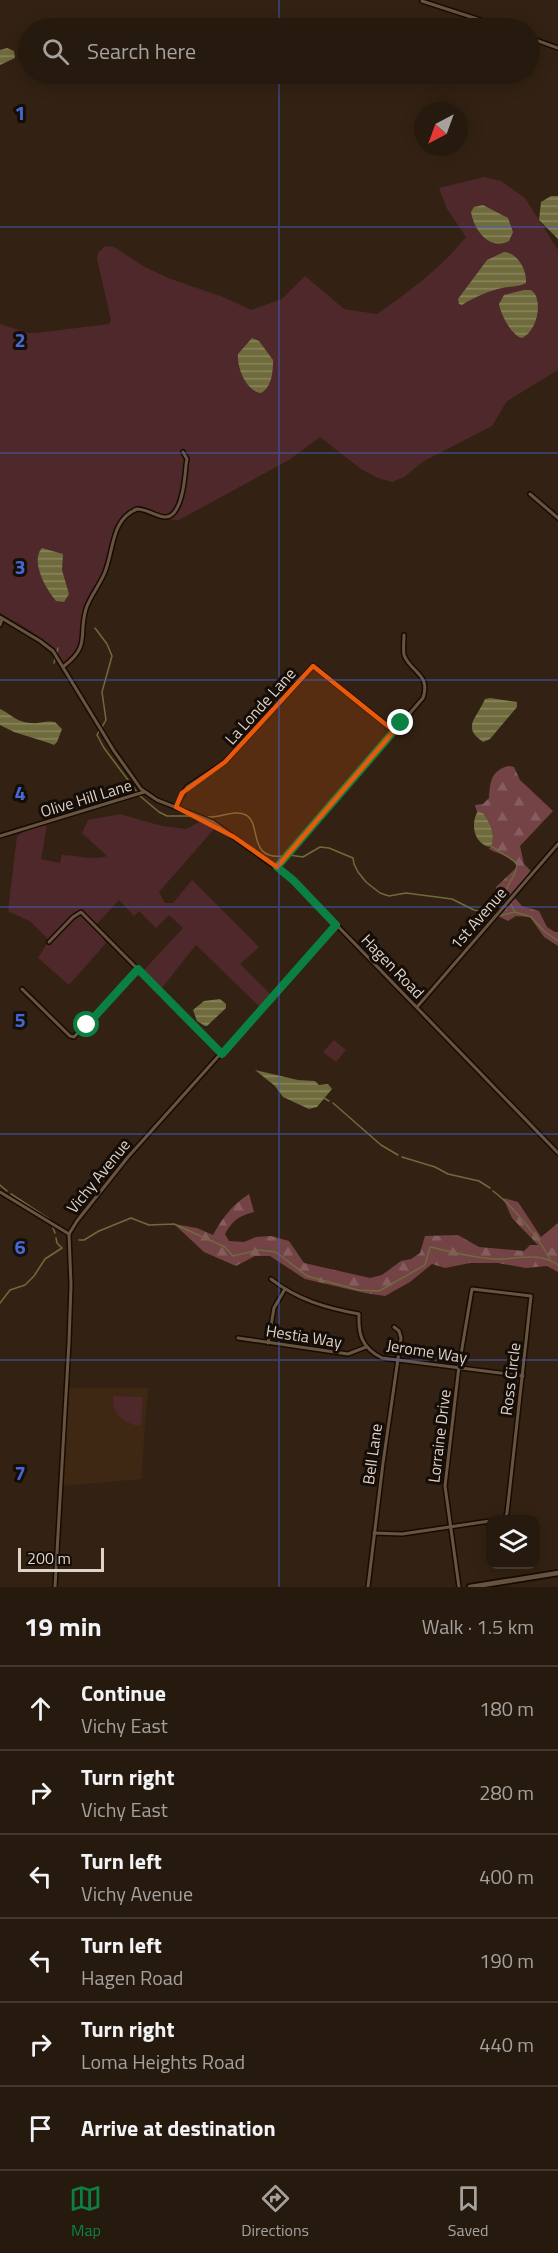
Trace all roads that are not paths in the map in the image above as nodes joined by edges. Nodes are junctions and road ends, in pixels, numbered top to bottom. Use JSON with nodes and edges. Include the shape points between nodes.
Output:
{"nodes":[{"id":1,"x":422,"y":1,"type":"edge"},
{"id":2,"x":474,"y":18,"type":"edge"},
{"id":3,"x":540,"y":42,"type":"edge"},
{"id":4,"x":558,"y":48,"type":"edge"},
{"id":5,"x":183,"y":452,"type":"dead end"},
{"id":6,"x":530,"y":494,"type":"dead end"},
{"id":7,"x":558,"y":518,"type":"edge"},
{"id":8,"x":1,"y":618,"type":"edge"},
{"id":9,"x":0,"y":625,"type":"edge"},
{"id":10,"x":404,"y":635,"type":"dead end"},
{"id":11,"x":64,"y":666,"type":"junction"},
{"id":12,"x":394,"y":731,"type":"junction"},
{"id":13,"x":144,"y":792,"type":"junction"},
{"id":14,"x":176,"y":807,"type":"junction"},
{"id":15,"x":0,"y":836,"type":"edge"},
{"id":16,"x":558,"y":844,"type":"edge"},
{"id":17,"x":277,"y":867,"type":"junction"},
{"id":18,"x":336,"y":925,"type":"junction"},
{"id":19,"x":49,"y":942,"type":"dead end"},
{"id":20,"x":138,"y":969,"type":"junction"},
{"id":21,"x":22,"y":989,"type":"dead end"},
{"id":22,"x":417,"y":1007,"type":"junction"},
{"id":23,"x":222,"y":1054,"type":"junction"},
{"id":24,"x":558,"y":1153,"type":"edge"},
{"id":25,"x":0,"y":1192,"type":"edge"},
{"id":26,"x":69,"y":1234,"type":"junction"},
{"id":27,"x":272,"y":1279,"type":"dead end"},
{"id":28,"x":285,"y":1289,"type":"junction"},
{"id":29,"x":472,"y":1289,"type":"joint"},
{"id":30,"x":394,"y":1327,"type":"dead end"},
{"id":31,"x":238,"y":1338,"type":"dead end"},
{"id":32,"x":268,"y":1342,"type":"junction"},
{"id":33,"x":366,"y":1347,"type":"junction"},
{"id":34,"x":398,"y":1360,"type":"junction"},
{"id":35,"x":459,"y":1369,"type":"junction"},
{"id":36,"x":522,"y":1376,"type":"junction"},
{"id":37,"x":506,"y":1515,"type":"edge"},
{"id":38,"x":486,"y":1522,"type":"edge"},
{"id":39,"x":450,"y":1527,"type":"junction"},
{"id":40,"x":374,"y":1533,"type":"junction"},
{"id":41,"x":558,"y":1573,"type":"edge"},
{"id":42,"x":55,"y":1587,"type":"edge"},
{"id":43,"x":368,"y":1587,"type":"edge"},
{"id":44,"x":459,"y":1587,"type":"edge"},
{"id":45,"x":470,"y":1587,"type":"edge"}],
"edges":[{"from":1,"to":2,"type":"street"},
{"from":3,"to":4,"type":"street"},
{"from":5,"to":11,"type":"street","via":[[187,464],[178,507],[167,517],[137,509],[121,521],[106,570],[86,609],[83,641],[78,653]]},
{"from":6,"to":7,"type":"street"},
{"from":8,"to":9,"type":"street"},
{"from":8,"to":11,"type":"street","name":"Hagen Road","via":[[40,641]]},
{"from":10,"to":12,"type":"street","via":[[404,656],[426,689],[423,698]]},
{"from":11,"to":13,"type":"street","name":"Hagen Road","via":[[114,751]]},
{"from":12,"to":14,"type":"street","name":"La Londe Lane","via":[[313,666],[225,762],[186,788]]},
{"from":12,"to":17,"type":"street"},
{"from":13,"to":14,"type":"street","name":"Hagen Road"},
{"from":13,"to":15,"type":"street","name":"Olive Hill Lane"},
{"from":14,"to":17,"type":"street","name":"Hagen Road","via":[[213,822]]},
{"from":16,"to":22,"type":"street","name":"1st Avenue"},
{"from":17,"to":18,"type":"street","name":"Hagen Road"},
{"from":18,"to":22,"type":"street","name":"Hagen Road"},
{"from":18,"to":23,"type":"street","name":"Vichy Avenue"},
{"from":19,"to":20,"type":"street","via":[[81,912]]},
{"from":20,"to":21,"type":"street","via":[[74,1037]]},
{"from":20,"to":23,"type":"street"},
{"from":22,"to":24,"type":"street","name":"Hagen Road"},
{"from":23,"to":26,"type":"street","name":"Vichy Avenue","via":[[128,1157]]},
{"from":25,"to":26,"type":"street"},
{"from":26,"to":42,"type":"street","name":"Vichy Avenue","via":[[69,1342]]},
{"from":27,"to":28,"type":"street"},
{"from":28,"to":32,"type":"street","via":[[274,1308]]},
{"from":28,"to":33,"type":"street","name":"Jerome Way","via":[[319,1305],[359,1314],[358,1328]]},
{"from":29,"to":35,"type":"street","name":"Lorraine Drive"},
{"from":29,"to":36,"type":"street","name":"Ross Circle","via":[[531,1296]]},
{"from":30,"to":34,"type":"street","name":"Bell Lane","via":[[401,1334]]},
{"from":31,"to":32,"type":"street","name":"Hestia Way"},
{"from":32,"to":33,"type":"street","name":"Hestia Way","via":[[348,1354]]},
{"from":33,"to":34,"type":"street","name":"Jerome Way","via":[[382,1358]]},
{"from":34,"to":35,"type":"street","name":"Jerome Way"},
{"from":34,"to":40,"type":"street","name":"Bell Lane"},
{"from":35,"to":36,"type":"street","name":"Jerome Way"},
{"from":35,"to":39,"type":"street","name":"Lorraine Drive","via":[[445,1486]]},
{"from":36,"to":37,"type":"street","name":"Ross Circle"},
{"from":38,"to":39,"type":"street"},
{"from":39,"to":40,"type":"street","via":[[394,1535]]},
{"from":39,"to":44,"type":"street","name":"Lorraine Drive"},
{"from":40,"to":43,"type":"street","name":"Bell Lane"},
{"from":41,"to":45,"type":"main road"}]}
